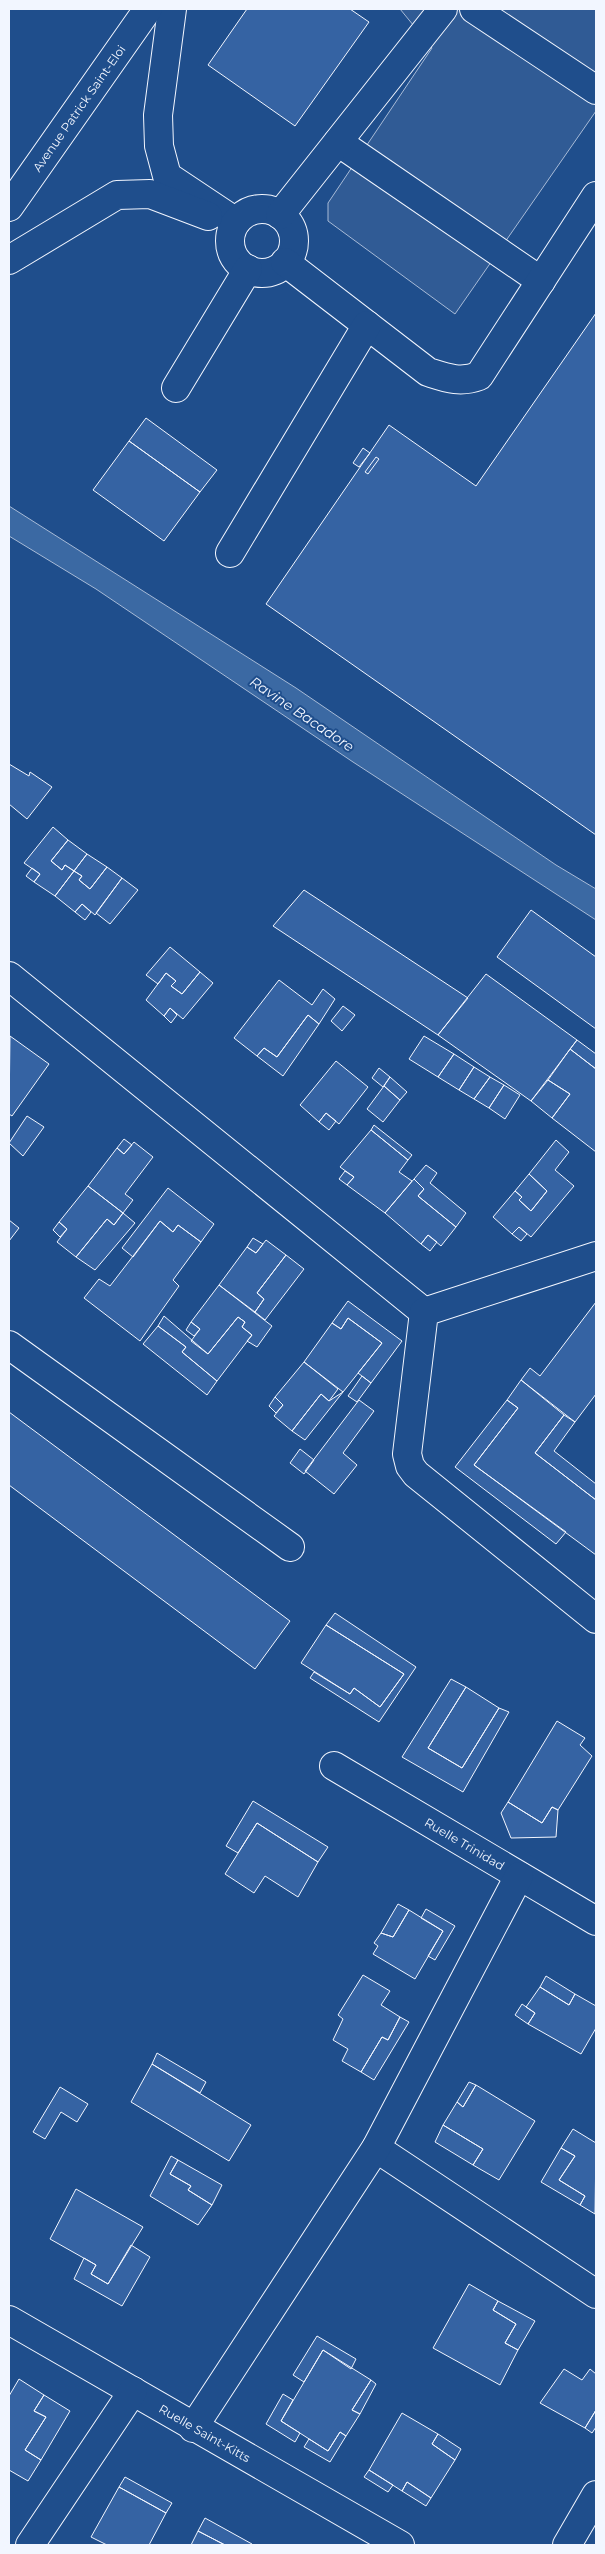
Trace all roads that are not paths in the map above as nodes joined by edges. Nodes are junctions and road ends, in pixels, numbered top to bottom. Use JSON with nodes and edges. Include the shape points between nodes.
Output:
{"nodes":[{"id":1,"x":148,"y":9,"type":"edge"},
{"id":2,"x":172,"y":9,"type":"edge"},
{"id":3,"x":443,"y":9,"type":"edge"},
{"id":4,"x":474,"y":9,"type":"edge"},
{"id":5,"x":596,"y":90,"type":"edge"},
{"id":6,"x":338,"y":142,"type":"junction"},
{"id":7,"x":596,"y":196,"type":"edge"},
{"id":8,"x":9,"y":207,"type":"edge"},
{"id":9,"x":280,"y":215,"type":"junction"},
{"id":10,"x":235,"y":224,"type":"junction"},
{"id":11,"x":9,"y":260,"type":"edge"},
{"id":12,"x":285,"y":262,"type":"junction"},
{"id":13,"x":248,"y":269,"type":"junction"},
{"id":14,"x":541,"y":281,"type":"junction"},
{"id":15,"x":367,"y":325,"type":"junction"},
{"id":16,"x":176,"y":388,"type":"dead end"},
{"id":17,"x":230,"y":553,"type":"dead end"},
{"id":18,"x":9,"y":976,"type":"edge"},
{"id":19,"x":596,"y":1256,"type":"edge"},
{"id":20,"x":424,"y":1312,"type":"junction"},
{"id":21,"x":9,"y":1345,"type":"edge"},
{"id":22,"x":290,"y":1547,"type":"dead end"},
{"id":23,"x":596,"y":1619,"type":"edge"},
{"id":24,"x":334,"y":1766,"type":"dead end"},
{"id":25,"x":520,"y":1876,"type":"junction"},
{"id":26,"x":596,"y":1921,"type":"edge"},
{"id":27,"x":376,"y":2148,"type":"junction"},
{"id":28,"x":596,"y":2294,"type":"edge"},
{"id":29,"x":9,"y":2320,"type":"edge"},
{"id":30,"x":133,"y":2391,"type":"junction"},
{"id":31,"x":193,"y":2428,"type":"junction"},
{"id":32,"x":596,"y":2495,"type":"edge"},
{"id":33,"x":30,"y":2545,"type":"edge"},
{"id":34,"x":400,"y":2545,"type":"edge"},
{"id":35,"x":567,"y":2545,"type":"edge"}],
"edges":[{"from":1,"to":8,"type":"street","name":"Avenue Patrick Saint-Eloi"},
{"from":2,"to":10,"type":"street","via":[[158,115],[159,146],[167,176]]},
{"from":3,"to":6,"type":"street"},
{"from":4,"to":5,"type":"street"},
{"from":6,"to":9,"type":"street"},
{"from":6,"to":14,"type":"street"},
{"from":7,"to":14,"type":"street"},
{"from":9,"to":10,"type":"street","via":[[260,209],[249,212]]},
{"from":9,"to":12,"type":"street","via":[[293,233],[291,254]]},
{"from":10,"to":11,"type":"street","via":[[150,194],[117,195]]},
{"from":10,"to":13,"type":"street","via":[[230,235],[233,256]]},
{"from":12,"to":13,"type":"street","via":[[268,272]]},
{"from":12,"to":15,"type":"street"},
{"from":13,"to":16,"type":"street"},
{"from":14,"to":15,"type":"street","via":[[479,376],[466,381],[450,380],[428,372]]},
{"from":15,"to":17,"type":"street"},
{"from":18,"to":20,"type":"street"},
{"from":19,"to":20,"type":"street"},
{"from":20,"to":23,"type":"street","via":[[407,1454],[410,1466]]},
{"from":21,"to":22,"type":"street"},
{"from":24,"to":25,"type":"street","name":"Ruelle Trinidad"},
{"from":25,"to":26,"type":"street","name":"Ruelle Trinidad"},
{"from":25,"to":27,"type":"street"},
{"from":27,"to":28,"type":"street"},
{"from":27,"to":31,"type":"street"},
{"from":29,"to":30,"type":"street","name":"Ruelle Saint-Kitts"},
{"from":30,"to":31,"type":"street","name":"Ruelle Saint-Kitts"},
{"from":30,"to":33,"type":"street"},
{"from":31,"to":34,"type":"street","name":"Ruelle Saint-Kitts"},
{"from":32,"to":35,"type":"street"}]}
